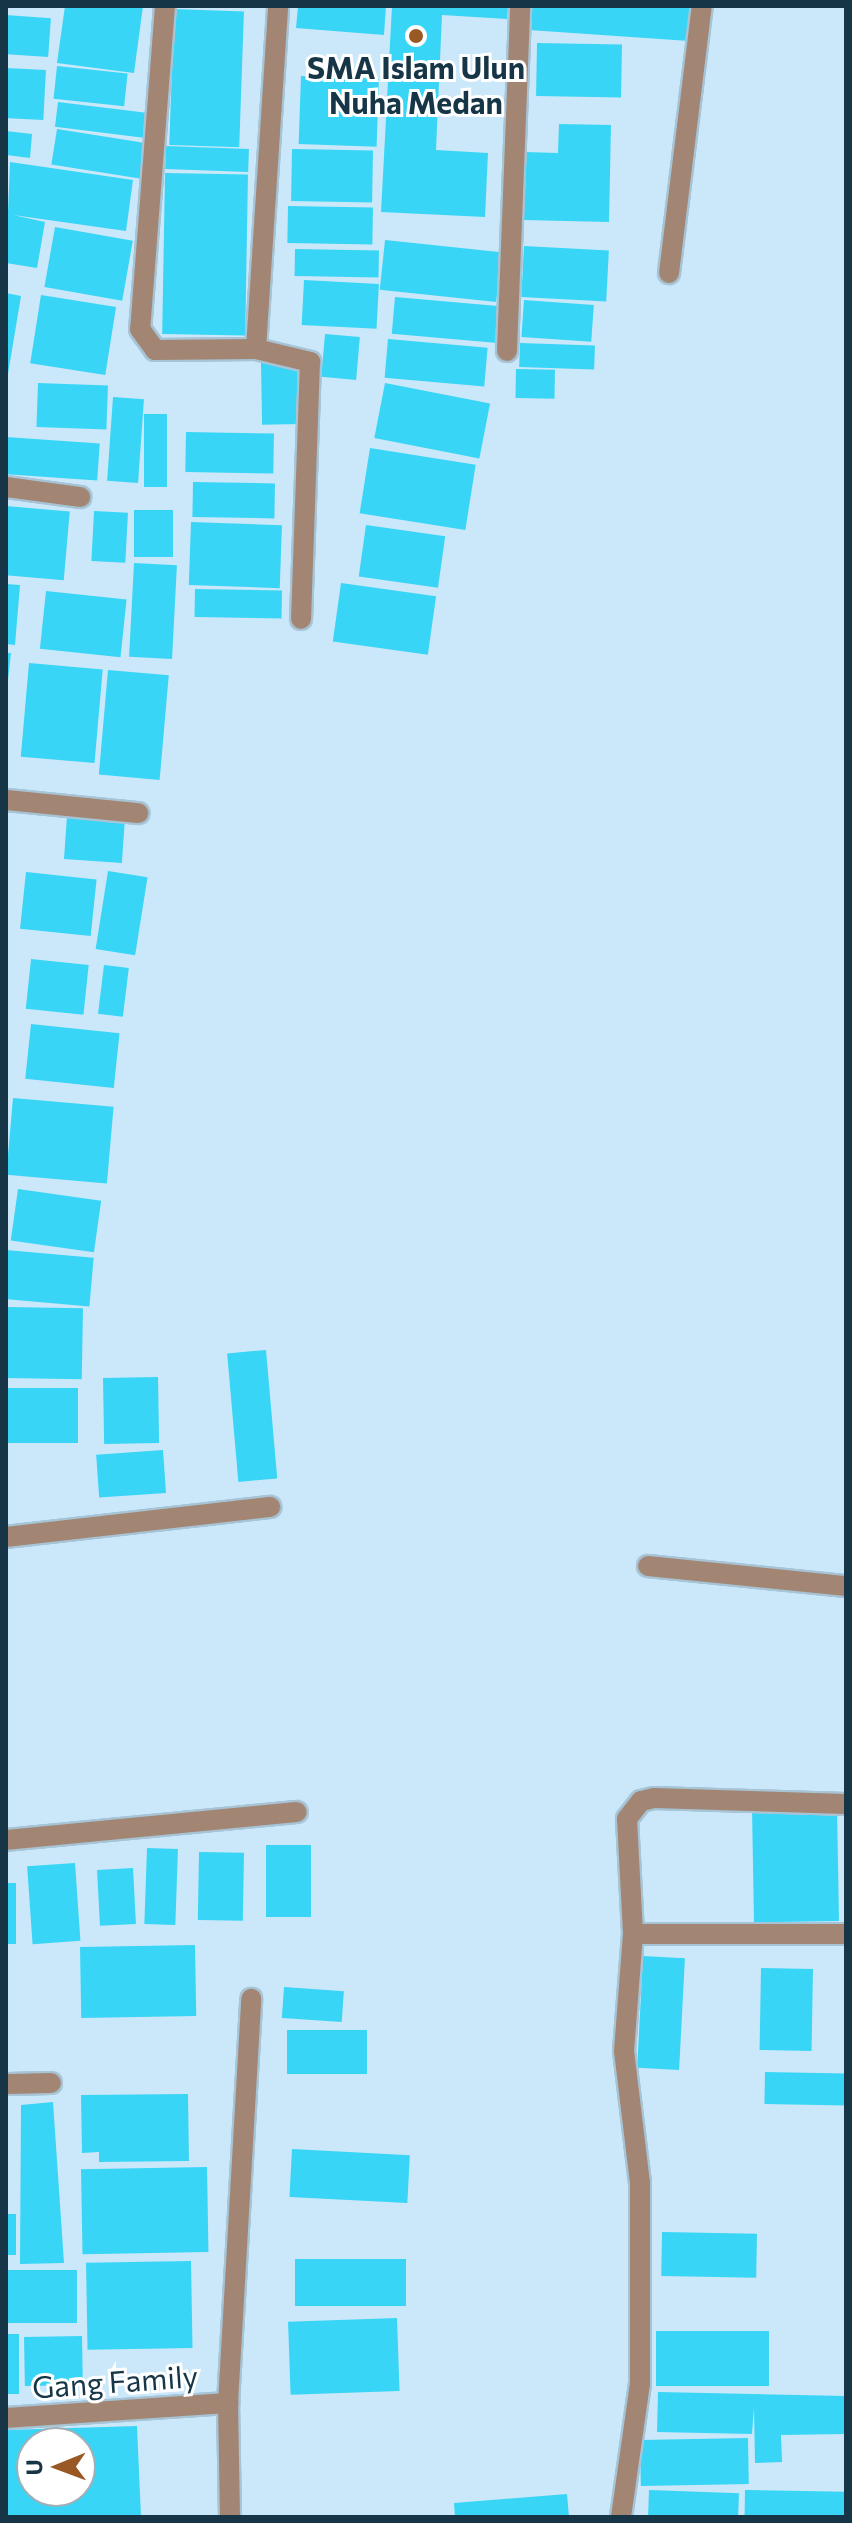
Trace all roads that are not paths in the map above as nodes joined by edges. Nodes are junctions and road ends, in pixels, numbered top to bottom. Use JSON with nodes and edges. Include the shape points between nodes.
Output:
{"nodes":[{"id":1,"x":165,"y":6,"type":"edge"},
{"id":2,"x":278,"y":6,"type":"edge"},
{"id":3,"x":520,"y":6,"type":"edge"},
{"id":4,"x":702,"y":6,"type":"edge"},
{"id":5,"x":669,"y":273,"type":"dead end"},
{"id":6,"x":256,"y":349,"type":"junction"},
{"id":7,"x":507,"y":351,"type":"dead end"},
{"id":8,"x":6,"y":487,"type":"edge"},
{"id":9,"x":80,"y":497,"type":"dead end"},
{"id":10,"x":301,"y":619,"type":"dead end"},
{"id":11,"x":6,"y":804,"type":"edge"},
{"id":12,"x":138,"y":813,"type":"dead end"},
{"id":13,"x":270,"y":1507,"type":"dead end"},
{"id":14,"x":6,"y":1537,"type":"edge"},
{"id":15,"x":648,"y":1566,"type":"dead end"},
{"id":16,"x":846,"y":1586,"type":"edge"},
{"id":17,"x":846,"y":1804,"type":"edge"},
{"id":18,"x":297,"y":1812,"type":"dead end"},
{"id":19,"x":6,"y":1840,"type":"edge"},
{"id":20,"x":633,"y":1934,"type":"junction"},
{"id":21,"x":846,"y":1934,"type":"edge"},
{"id":22,"x":251,"y":1999,"type":"dead end"},
{"id":23,"x":51,"y":2083,"type":"dead end"},
{"id":24,"x":6,"y":2084,"type":"edge"},
{"id":25,"x":228,"y":2403,"type":"junction"},
{"id":26,"x":6,"y":2418,"type":"edge"},
{"id":27,"x":230,"y":2517,"type":"edge"},
{"id":28,"x":621,"y":2517,"type":"edge"}],
"edges":[{"from":1,"to":6,"type":"street","via":[[140,329],[155,350]]},
{"from":2,"to":6,"type":"street"},
{"from":3,"to":7,"type":"street"},
{"from":4,"to":5,"type":"street"},
{"from":6,"to":10,"type":"street","via":[[310,362]]},
{"from":8,"to":9,"type":"street"},
{"from":11,"to":12,"type":"street"},
{"from":13,"to":14,"type":"street"},
{"from":15,"to":16,"type":"street"},
{"from":17,"to":20,"type":"street","via":[[641,1801],[627,1819]]},
{"from":18,"to":19,"type":"street"},
{"from":20,"to":21,"type":"street"},
{"from":20,"to":28,"type":"street","via":[[624,2051],[640,2170],[640,2384]]},
{"from":22,"to":25,"type":"street"},
{"from":23,"to":24,"type":"street"},
{"from":25,"to":26,"type":"street","name":"Gang Family"},
{"from":25,"to":27,"type":"street"}]}
